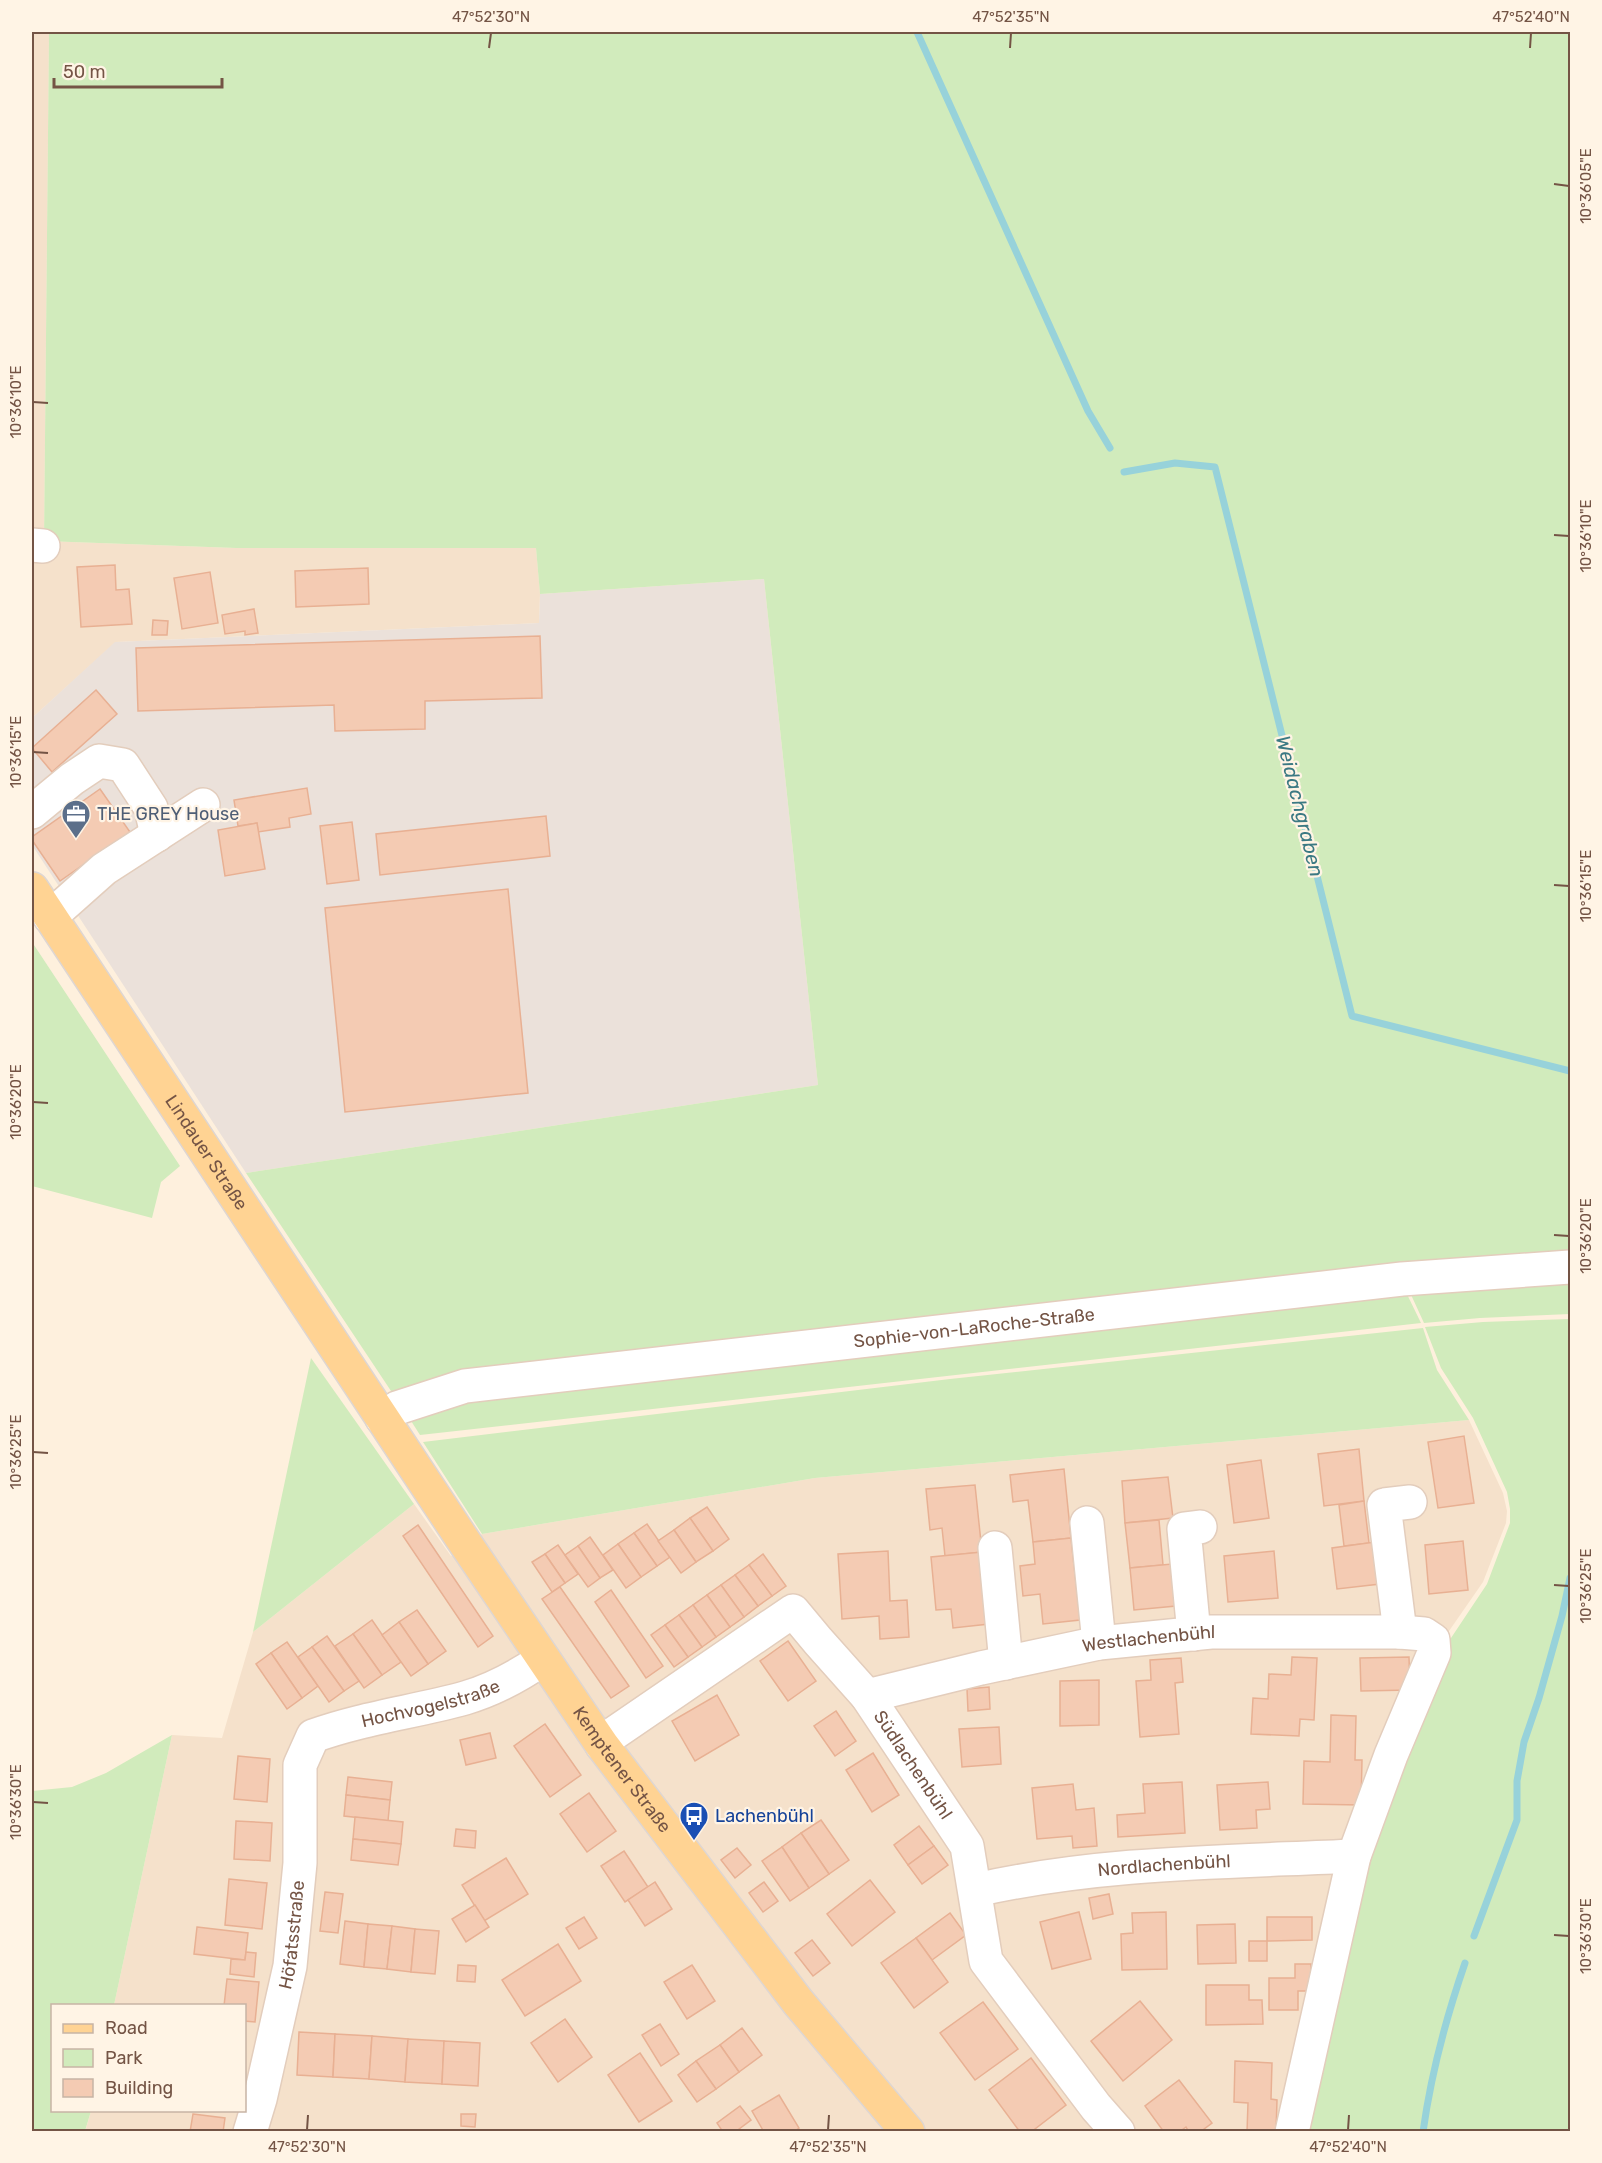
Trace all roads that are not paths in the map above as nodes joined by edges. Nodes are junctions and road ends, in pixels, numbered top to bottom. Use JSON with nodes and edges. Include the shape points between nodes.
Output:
{"nodes":[{"id":1,"x":203,"y":805,"type":"dead end"},
{"id":2,"x":32,"y":813,"type":"edge"},
{"id":3,"x":157,"y":835,"type":"junction"},
{"id":4,"x":32,"y":889,"type":"edge"},
{"id":5,"x":50,"y":917,"type":"junction"},
{"id":6,"x":1570,"y":1267,"type":"edge"},
{"id":7,"x":382,"y":1418,"type":"junction"},
{"id":8,"x":1410,"y":1502,"type":"dead end"},
{"id":9,"x":1087,"y":1523,"type":"dead end"},
{"id":10,"x":1200,"y":1527,"type":"dead end"},
{"id":11,"x":995,"y":1548,"type":"dead end"},
{"id":12,"x":1400,"y":1632,"type":"junction"},
{"id":13,"x":1194,"y":1634,"type":"junction"},
{"id":14,"x":1099,"y":1643,"type":"junction"},
{"id":15,"x":543,"y":1659,"type":"junction"},
{"id":16,"x":1006,"y":1663,"type":"junction"},
{"id":17,"x":867,"y":1696,"type":"junction"},
{"id":18,"x":313,"y":1736,"type":"joint"},
{"id":19,"x":602,"y":1745,"type":"junction"},
{"id":20,"x":1354,"y":1856,"type":"junction"},
{"id":21,"x":976,"y":1890,"type":"junction"},
{"id":22,"x":250,"y":2132,"type":"edge"},
{"id":23,"x":908,"y":2132,"type":"edge"},
{"id":24,"x":1118,"y":2132,"type":"edge"},
{"id":25,"x":1292,"y":2132,"type":"edge"}],
"edges":[{"from":1,"to":3,"type":"street"},
{"from":2,"to":3,"type":"street","via":[[99,761],[123,765],[151,808]]},
{"from":3,"to":5,"type":"street","via":[[104,869]]},
{"from":4,"to":5,"type":"main road","name":"Lindauer Straße"},
{"from":5,"to":7,"type":"main road","name":"Lindauer Straße"},
{"from":6,"to":7,"type":"street","name":"Sophie-von-LaRoche-Straße","via":[[1402,1279],[465,1386],[397,1408]]},
{"from":7,"to":15,"type":"main road","name":"Kemptener Straße"},
{"from":8,"to":12,"type":"street","via":[[1384,1505]]},
{"from":9,"to":14,"type":"street"},
{"from":10,"to":13,"type":"street","via":[[1184,1529]]},
{"from":11,"to":16,"type":"street"},
{"from":12,"to":13,"type":"street","name":"Westlachenbühl"},
{"from":12,"to":20,"type":"street","name":"Westlachenbühl","via":[[1424,1634],[1432,1640],[1434,1653]]},
{"from":13,"to":14,"type":"street","name":"Westlachenbühl"},
{"from":14,"to":16,"type":"street","name":"Westlachenbühl"},
{"from":15,"to":18,"type":"street","name":"Hochvogelstraße","via":[[466,1697],[347,1724]]},
{"from":15,"to":19,"type":"main road","name":"Kemptener Straße"},
{"from":16,"to":17,"type":"street","name":"Westlachenbühl"},
{"from":17,"to":19,"type":"street","name":"Südlachenbühl","via":[[793,1611]]},
{"from":17,"to":21,"type":"street","name":"Südlachenbühl","via":[[967,1846]]},
{"from":18,"to":22,"type":"street","name":"Höfatsstraße","via":[[300,1765],[300,1863],[290,1966]]},
{"from":19,"to":23,"type":"main road","name":"Kemptener Straße","via":[[798,2002]]},
{"from":20,"to":21,"type":"street","name":"Nordlachenbühl","via":[[1152,1866],[1026,1879]]},
{"from":20,"to":25,"type":"street"},
{"from":21,"to":24,"type":"street","name":"Südlachenbühl","via":[[986,1961]]}]}
